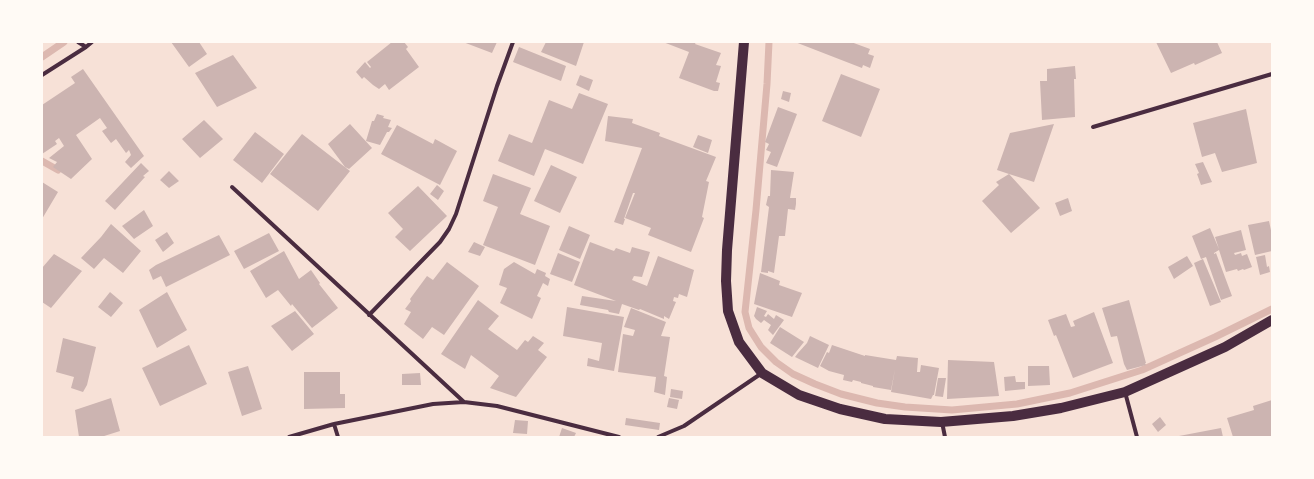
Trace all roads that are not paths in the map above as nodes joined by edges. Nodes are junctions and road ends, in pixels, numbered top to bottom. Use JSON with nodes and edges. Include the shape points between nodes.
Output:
{"nodes":[{"id":1,"x":78,"y":42,"type":"edge"},
{"id":2,"x":92,"y":42,"type":"edge"},
{"id":3,"x":513,"y":42,"type":"edge"},
{"id":4,"x":744,"y":42,"type":"edge"},
{"id":5,"x":86,"y":47,"type":"junction"},
{"id":6,"x":1272,"y":74,"type":"edge"},
{"id":7,"x":42,"y":75,"type":"edge"},
{"id":8,"x":1093,"y":127,"type":"dead end"},
{"id":9,"x":232,"y":187,"type":"dead end"},
{"id":10,"x":369,"y":315,"type":"junction"},
{"id":11,"x":1272,"y":320,"type":"edge"},
{"id":12,"x":762,"y":373,"type":"junction"},
{"id":13,"x":1124,"y":392,"type":"junction"},
{"id":14,"x":464,"y":402,"type":"junction"},
{"id":15,"x":941,"y":422,"type":"junction"},
{"id":16,"x":334,"y":424,"type":"junction"},
{"id":17,"x":289,"y":437,"type":"edge"},
{"id":18,"x":338,"y":437,"type":"edge"},
{"id":19,"x":619,"y":437,"type":"edge"},
{"id":20,"x":658,"y":437,"type":"edge"},
{"id":21,"x":945,"y":437,"type":"edge"},
{"id":22,"x":1138,"y":437,"type":"edge"}],
"edges":[{"from":1,"to":5,"type":"street"},
{"from":2,"to":5,"type":"street"},
{"from":3,"to":10,"type":"street","via":[[449,229],[440,242]]},
{"from":4,"to":12,"type":"main road","via":[[726,281],[728,311],[739,342]]},
{"from":5,"to":7,"type":"street"},
{"from":6,"to":8,"type":"street"},
{"from":9,"to":10,"type":"street"},
{"from":10,"to":14,"type":"street"},
{"from":11,"to":13,"type":"main road","via":[[1225,347]]},
{"from":12,"to":15,"type":"main road","via":[[799,395],[840,409],[885,419]]},
{"from":12,"to":20,"type":"street","via":[[684,426]]},
{"from":13,"to":15,"type":"main road","via":[[1061,408],[1013,416]]},
{"from":13,"to":22,"type":"street"},
{"from":14,"to":16,"type":"street","via":[[432,404]]},
{"from":14,"to":19,"type":"street","via":[[497,406]]},
{"from":15,"to":21,"type":"street"},
{"from":16,"to":17,"type":"street"},
{"from":16,"to":18,"type":"street"}]}
